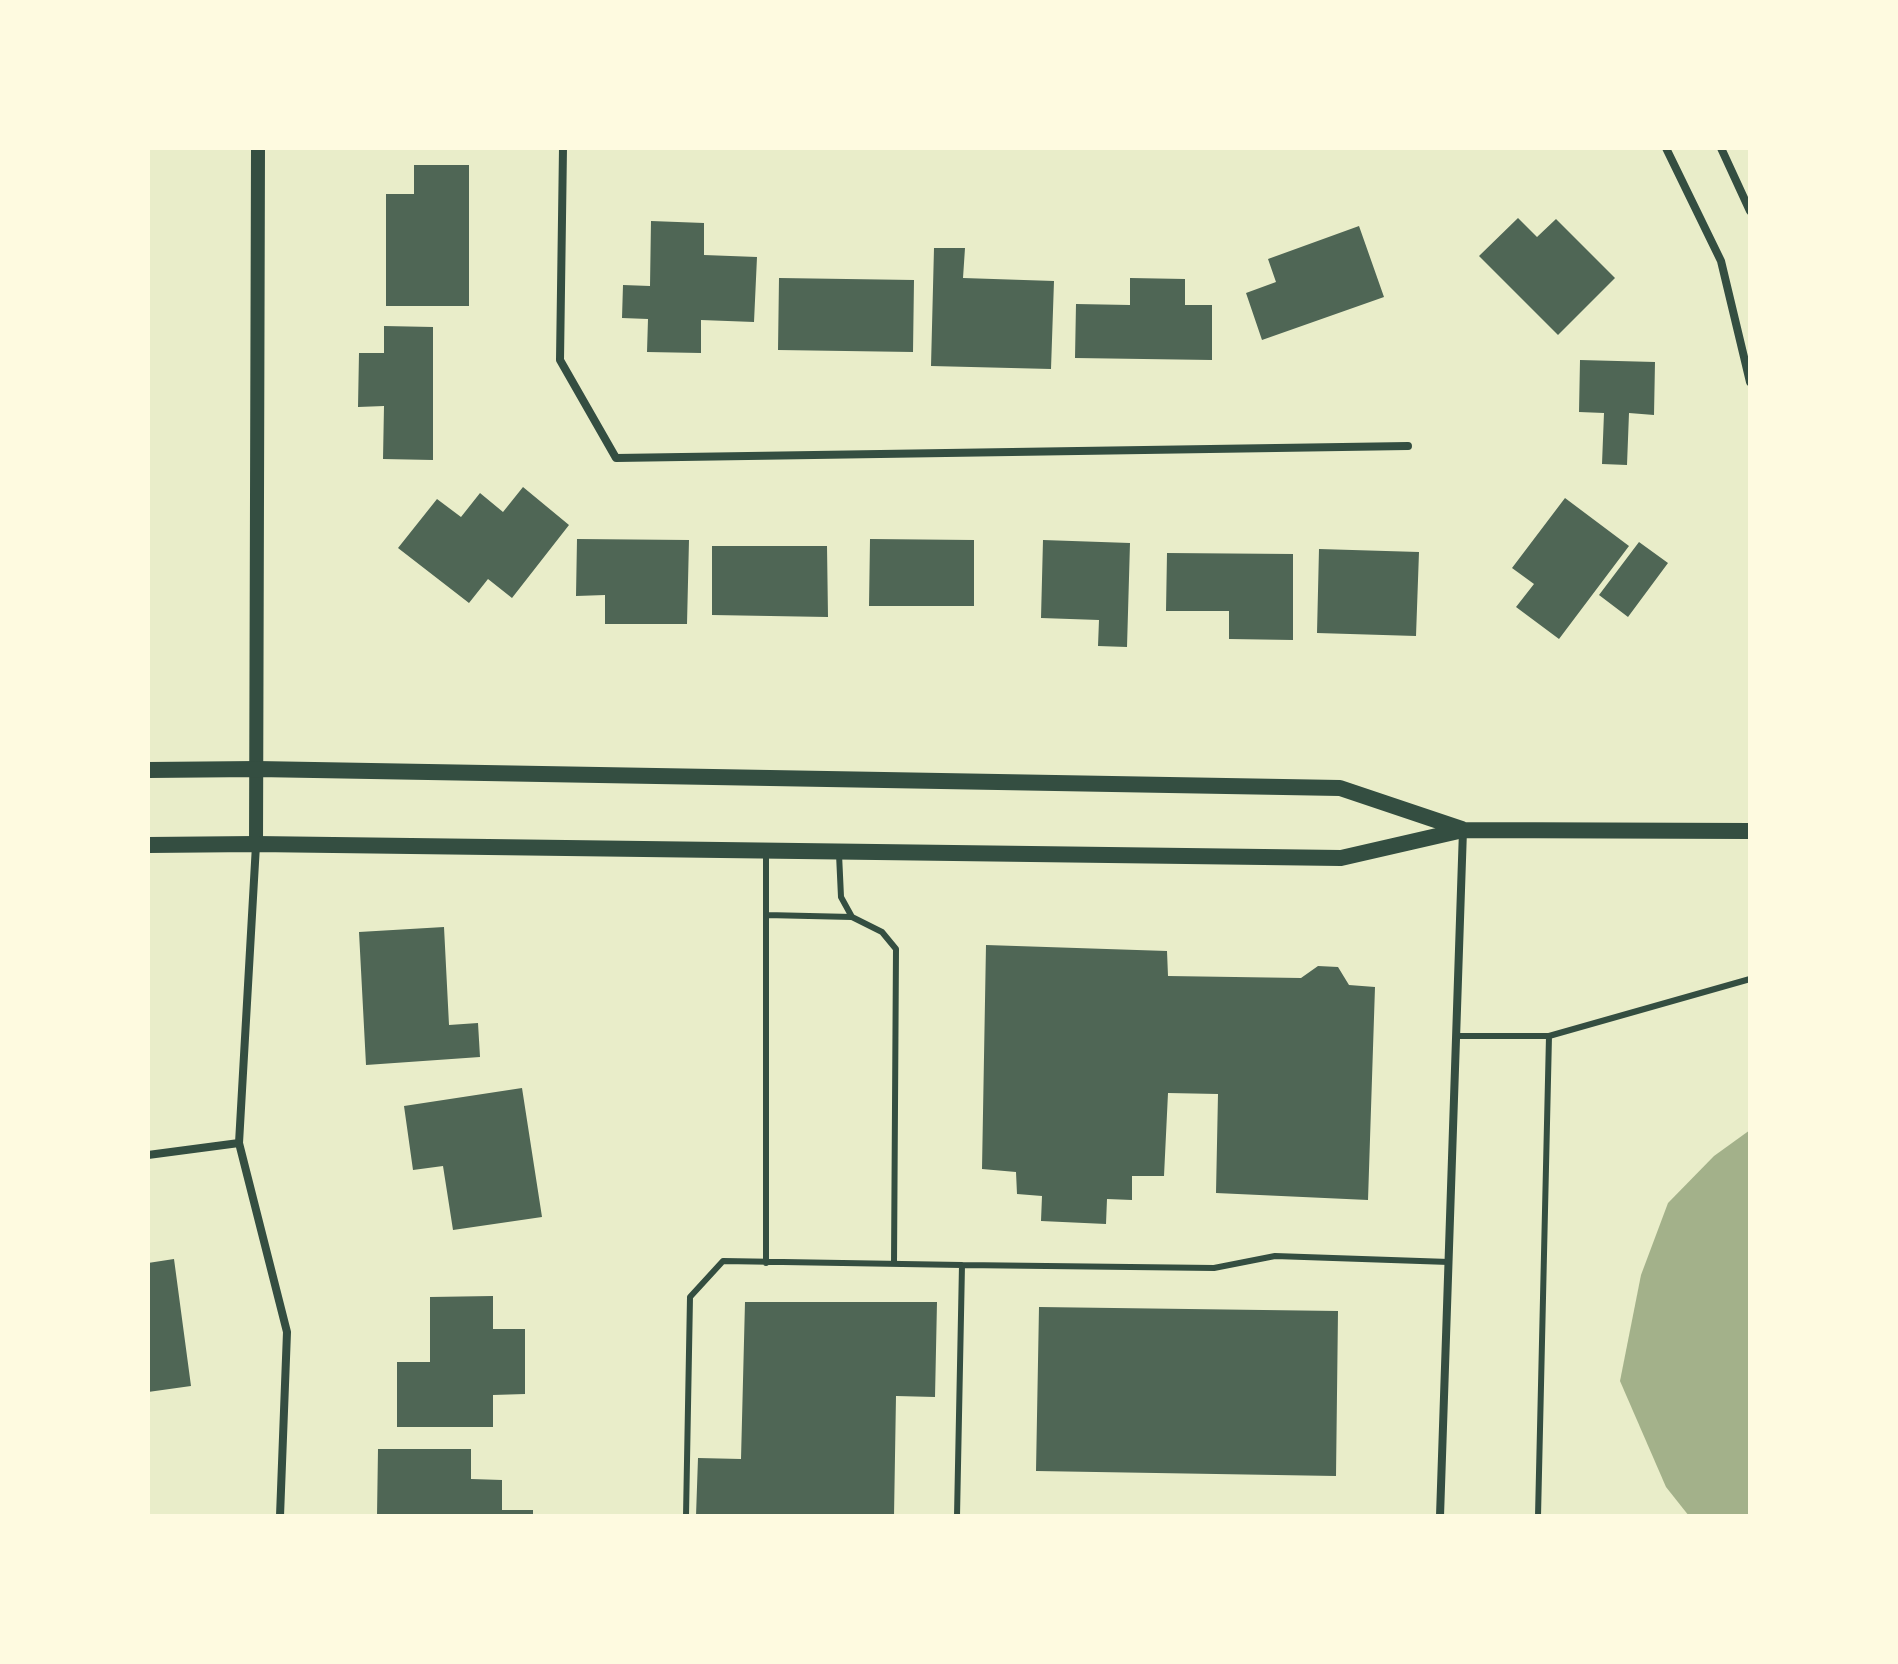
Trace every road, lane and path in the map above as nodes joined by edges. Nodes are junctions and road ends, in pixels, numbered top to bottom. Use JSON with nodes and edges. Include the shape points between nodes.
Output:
{"nodes":[{"id":1,"x":258,"y":148,"type":"edge"},
{"id":2,"x":563,"y":148,"type":"edge"},
{"id":3,"x":1666,"y":148,"type":"edge"},
{"id":4,"x":1721,"y":148,"type":"edge"},
{"id":5,"x":1750,"y":211,"type":"edge"},
{"id":6,"x":1750,"y":382,"type":"edge"},
{"id":7,"x":1408,"y":446,"type":"dead end"},
{"id":8,"x":257,"y":769,"type":"junction"},
{"id":9,"x":148,"y":770,"type":"edge"},
{"id":10,"x":1463,"y":830,"type":"junction"},
{"id":11,"x":1750,"y":831,"type":"edge"},
{"id":12,"x":256,"y":844,"type":"junction"},
{"id":13,"x":148,"y":845,"type":"edge"},
{"id":14,"x":766,"y":850,"type":"junction"},
{"id":15,"x":839,"y":850,"type":"junction"},
{"id":16,"x":766,"y":915,"type":"junction"},
{"id":17,"x":852,"y":917,"type":"junction"},
{"id":18,"x":1750,"y":979,"type":"edge"},
{"id":19,"x":1457,"y":1036,"type":"junction"},
{"id":20,"x":1549,"y":1036,"type":"junction"},
{"id":21,"x":239,"y":1143,"type":"junction"},
{"id":22,"x":148,"y":1155,"type":"edge"},
{"id":23,"x":1449,"y":1262,"type":"junction"},
{"id":24,"x":766,"y":1263,"type":"junction"},
{"id":25,"x":894,"y":1264,"type":"junction"},
{"id":26,"x":962,"y":1265,"type":"junction"},
{"id":27,"x":280,"y":1516,"type":"edge"},
{"id":28,"x":686,"y":1516,"type":"edge"},
{"id":29,"x":957,"y":1516,"type":"edge"},
{"id":30,"x":1440,"y":1516,"type":"edge"},
{"id":31,"x":1538,"y":1516,"type":"edge"}],
"edges":[{"from":1,"to":8,"type":"street"},
{"from":2,"to":7,"type":"street","via":[[560,360],[616,458]]},
{"from":3,"to":6,"type":"street","via":[[1721,261]]},
{"from":4,"to":5,"type":"street"},
{"from":8,"to":9,"type":"main road"},
{"from":8,"to":10,"type":"main road","via":[[1340,788]]},
{"from":8,"to":12,"type":"street"},
{"from":10,"to":11,"type":"main road"},
{"from":10,"to":15,"type":"main road","via":[[1341,858]]},
{"from":10,"to":19,"type":"street"},
{"from":12,"to":13,"type":"main road"},
{"from":12,"to":14,"type":"main road"},
{"from":12,"to":21,"type":"street"},
{"from":14,"to":15,"type":"main road"},
{"from":14,"to":16,"type":"lane"},
{"from":15,"to":17,"type":"lane","via":[[841,897]]},
{"from":16,"to":17,"type":"lane"},
{"from":16,"to":24,"type":"lane"},
{"from":17,"to":25,"type":"lane","via":[[882,932],[896,949]]},
{"from":18,"to":20,"type":"lane"},
{"from":19,"to":20,"type":"lane"},
{"from":19,"to":23,"type":"street"},
{"from":20,"to":31,"type":"lane"},
{"from":21,"to":22,"type":"street"},
{"from":21,"to":27,"type":"street","via":[[287,1332]]},
{"from":23,"to":26,"type":"lane","via":[[1275,1256],[1214,1268]]},
{"from":23,"to":30,"type":"street"},
{"from":24,"to":25,"type":"lane"},
{"from":24,"to":28,"type":"lane","via":[[723,1261],[690,1297]]},
{"from":25,"to":26,"type":"lane"},
{"from":26,"to":29,"type":"lane"}]}
